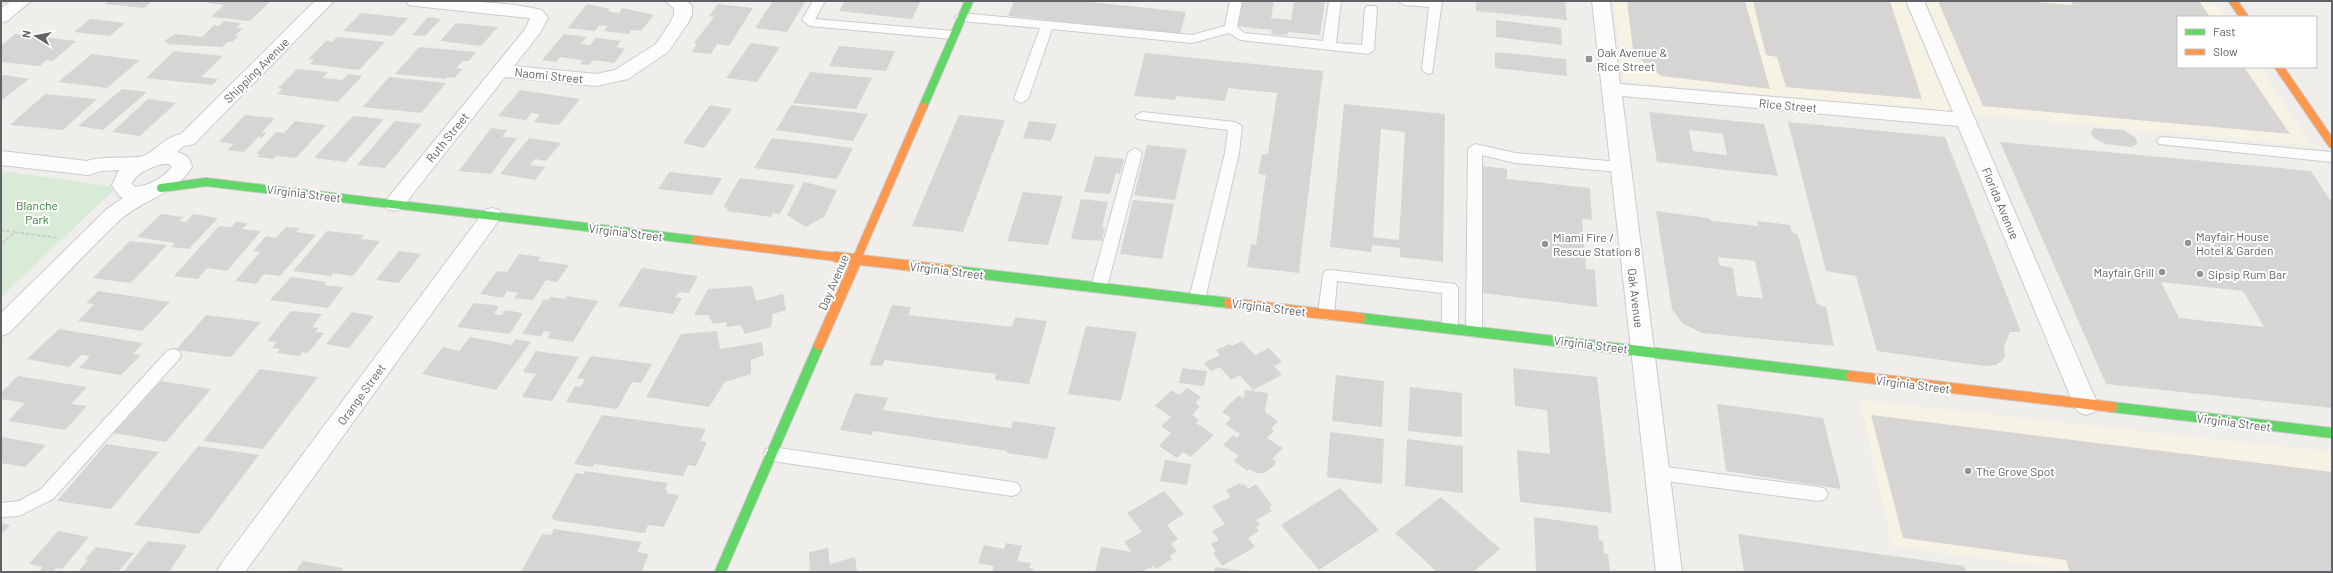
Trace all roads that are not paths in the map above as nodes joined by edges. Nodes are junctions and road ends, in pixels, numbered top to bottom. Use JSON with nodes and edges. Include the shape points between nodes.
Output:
{"nodes":[{"id":1,"x":22,"y":1,"type":"edge"},
{"id":2,"x":325,"y":1,"type":"edge"},
{"id":3,"x":415,"y":1,"type":"edge"},
{"id":4,"x":819,"y":1,"type":"edge"},
{"id":5,"x":968,"y":1,"type":"edge"},
{"id":6,"x":1236,"y":1,"type":"edge"},
{"id":7,"x":1334,"y":1,"type":"edge"},
{"id":8,"x":1404,"y":1,"type":"edge"},
{"id":9,"x":1601,"y":1,"type":"edge"},
{"id":10,"x":1915,"y":1,"type":"edge"},
{"id":11,"x":2233,"y":1,"type":"edge"},
{"id":12,"x":1436,"y":2,"type":"edge"},
{"id":13,"x":678,"y":4,"type":"edge"},
{"id":14,"x":524,"y":6,"type":"edge"},
{"id":15,"x":1371,"y":9,"type":"dead end"},
{"id":16,"x":2243,"y":16,"type":"edge"},
{"id":17,"x":1,"y":17,"type":"edge"},
{"id":18,"x":961,"y":17,"type":"junction"},
{"id":19,"x":1047,"y":26,"type":"junction"},
{"id":20,"x":1230,"y":28,"type":"junction"},
{"id":21,"x":953,"y":35,"type":"junction"},
{"id":22,"x":1329,"y":46,"type":"junction"},
{"id":23,"x":2280,"y":68,"type":"edge"},
{"id":24,"x":1428,"y":70,"type":"dead end"},
{"id":25,"x":500,"y":71,"type":"junction"},
{"id":26,"x":1610,"y":89,"type":"junction"},
{"id":27,"x":1021,"y":99,"type":"dead end"},
{"id":28,"x":1142,"y":116,"type":"dead end"},
{"id":29,"x":1966,"y":120,"type":"junction"},
{"id":30,"x":187,"y":139,"type":"junction"},
{"id":31,"x":2164,"y":141,"type":"dead end"},
{"id":32,"x":2332,"y":144,"type":"edge"},
{"id":33,"x":1135,"y":153,"type":"dead end"},
{"id":34,"x":1,"y":158,"type":"edge"},
{"id":35,"x":2332,"y":158,"type":"edge"},
{"id":36,"x":148,"y":160,"type":"junction"},
{"id":37,"x":181,"y":164,"type":"junction"},
{"id":38,"x":1620,"y":166,"type":"junction"},
{"id":39,"x":88,"y":168,"type":"junction"},
{"id":40,"x":206,"y":182,"type":"junction"},
{"id":41,"x":123,"y":184,"type":"junction"},
{"id":42,"x":153,"y":190,"type":"junction"},
{"id":43,"x":394,"y":204,"type":"junction"},
{"id":44,"x":114,"y":214,"type":"junction"},
{"id":45,"x":492,"y":215,"type":"junction"},
{"id":46,"x":856,"y":258,"type":"junction"},
{"id":47,"x":1099,"y":287,"type":"junction"},
{"id":48,"x":1197,"y":299,"type":"junction"},
{"id":49,"x":1326,"y":314,"type":"junction"},
{"id":50,"x":1,"y":327,"type":"edge"},
{"id":51,"x":1450,"y":328,"type":"junction"},
{"id":52,"x":1474,"y":331,"type":"junction"},
{"id":53,"x":1643,"y":350,"type":"junction"},
{"id":54,"x":172,"y":355,"type":"dead end"},
{"id":55,"x":2086,"y":405,"type":"junction"},
{"id":56,"x":2332,"y":433,"type":"edge"},
{"id":57,"x":772,"y":454,"type":"junction"},
{"id":58,"x":1658,"y":473,"type":"junction"},
{"id":59,"x":1012,"y":489,"type":"dead end"},
{"id":60,"x":1818,"y":494,"type":"dead end"},
{"id":61,"x":1,"y":510,"type":"edge"},
{"id":62,"x":230,"y":572,"type":"edge"},
{"id":63,"x":720,"y":572,"type":"edge"},
{"id":64,"x":1669,"y":572,"type":"edge"}],
"edges":[{"from":1,"to":17,"type":"street"},
{"from":2,"to":30,"type":"street","name":"Shipping Avenue"},
{"from":3,"to":14,"type":"street","name":"Naomi Street"},
{"from":4,"to":21,"type":"lane","via":[[808,20],[810,22]]},
{"from":5,"to":18,"type":"street","name":"Day Avenue"},
{"from":6,"to":20,"type":"lane"},
{"from":7,"to":22,"type":"lane"},
{"from":8,"to":12,"type":"lane"},
{"from":9,"to":26,"type":"street","name":"Oak Avenue"},
{"from":10,"to":29,"type":"street","name":"Florida Avenue"},
{"from":11,"to":16,"type":"street"},
{"from":12,"to":24,"type":"lane"},
{"from":13,"to":25,"type":"street","name":"Naomi Street","via":[[683,15],[662,48],[638,66],[616,76],[596,80]]},
{"from":14,"to":25,"type":"street","name":"Naomi Street","via":[[539,16],[539,21]]},
{"from":15,"to":22,"type":"lane","via":[[1368,50]]},
{"from":18,"to":19,"type":"lane"},
{"from":18,"to":21,"type":"street","name":"Day Avenue"},
{"from":19,"to":20,"type":"lane","via":[[1192,39]]},
{"from":19,"to":27,"type":"lane"},
{"from":20,"to":22,"type":"lane","via":[[1240,36]]},
{"from":21,"to":46,"type":"street","name":"Day Avenue"},
{"from":23,"to":32,"type":"street"},
{"from":25,"to":43,"type":"street","name":"Ruth Street"},
{"from":26,"to":29,"type":"street","name":"Rice Street"},
{"from":26,"to":38,"type":"street","name":"Oak Avenue"},
{"from":28,"to":48,"type":"lane","via":[[1235,126],[1232,153]]},
{"from":29,"to":55,"type":"street","name":"Florida Avenue"},
{"from":30,"to":36,"type":"street","name":"Shipping Avenue","via":[[178,141]]},
{"from":30,"to":37,"type":"street","name":"Shipping Avenue","via":[[189,144]]},
{"from":31,"to":35,"type":"lane"},
{"from":33,"to":47,"type":"lane"},
{"from":34,"to":39,"type":"street"},
{"from":36,"to":37,"type":"street","via":[[171,157]]},
{"from":36,"to":39,"type":"street","via":[[99,164]]},
{"from":36,"to":41,"type":"street","name":"Shipping Avenue","via":[[129,171]]},
{"from":37,"to":40,"type":"street","via":[[206,177]]},
{"from":37,"to":42,"type":"street","name":"Shipping Avenue","via":[[176,178]]},
{"from":38,"to":52,"type":"lane","via":[[1515,158],[1475,149]]},
{"from":38,"to":53,"type":"street","name":"Oak Avenue"},
{"from":39,"to":41,"type":"street"},
{"from":40,"to":42,"type":"street","name":"Virginia Street"},
{"from":40,"to":43,"type":"street","name":"Virginia Street"},
{"from":41,"to":42,"type":"street","via":[[132,193]]},
{"from":41,"to":44,"type":"street","via":[[111,211]]},
{"from":42,"to":44,"type":"street"},
{"from":43,"to":45,"type":"street","name":"Virginia Street"},
{"from":44,"to":50,"type":"street"},
{"from":45,"to":46,"type":"street","name":"Virginia Street"},
{"from":45,"to":62,"type":"street","name":"Orange Street"},
{"from":46,"to":47,"type":"street","name":"Virginia Street"},
{"from":46,"to":57,"type":"street","name":"Day Avenue"},
{"from":47,"to":48,"type":"street","name":"Virginia Street"},
{"from":48,"to":49,"type":"street","name":"Virginia Street"},
{"from":49,"to":51,"type":"street","name":"Virginia Street"},
{"from":49,"to":51,"type":"lane","via":[[1330,275],[1450,288]]},
{"from":51,"to":52,"type":"street","name":"Virginia Street"},
{"from":52,"to":53,"type":"street","name":"Virginia Street"},
{"from":53,"to":55,"type":"street","name":"Virginia Street"},
{"from":53,"to":58,"type":"street","name":"Oak Avenue"},
{"from":54,"to":61,"type":"lane","via":[[47,494],[15,510]]},
{"from":55,"to":56,"type":"street","name":"Virginia Street"},
{"from":57,"to":59,"type":"lane"},
{"from":57,"to":63,"type":"street","name":"Day Avenue"},
{"from":58,"to":60,"type":"lane"},
{"from":58,"to":64,"type":"street","name":"Oak Avenue"}]}
